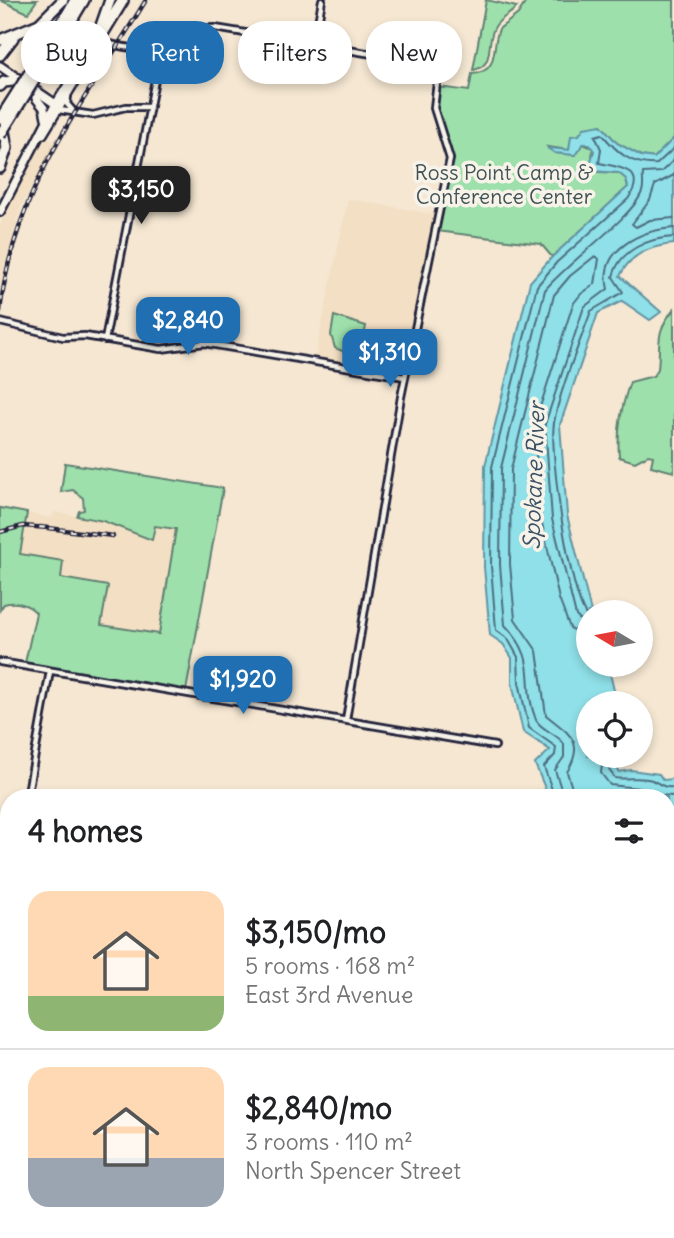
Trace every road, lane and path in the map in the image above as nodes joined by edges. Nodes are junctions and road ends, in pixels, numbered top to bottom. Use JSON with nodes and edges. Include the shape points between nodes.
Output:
{"nodes":[{"id":1,"x":63,"y":0,"type":"edge"},
{"id":2,"x":75,"y":0,"type":"edge"},
{"id":3,"x":84,"y":0,"type":"edge"},
{"id":4,"x":110,"y":0,"type":"edge"},
{"id":5,"x":123,"y":0,"type":"edge"},
{"id":6,"x":323,"y":0,"type":"edge"},
{"id":7,"x":72,"y":13,"type":"junction"},
{"id":8,"x":104,"y":21,"type":"edge"},
{"id":9,"x":111,"y":21,"type":"edge"},
{"id":10,"x":319,"y":21,"type":"edge"},
{"id":11,"x":20,"y":33,"type":"junction"},
{"id":12,"x":0,"y":40,"type":"edge"},
{"id":13,"x":352,"y":52,"type":"edge"},
{"id":14,"x":0,"y":55,"type":"edge"},
{"id":15,"x":0,"y":66,"type":"edge"},
{"id":16,"x":0,"y":72,"type":"edge"},
{"id":17,"x":13,"y":81,"type":"junction"},
{"id":18,"x":72,"y":84,"type":"edge"},
{"id":19,"x":74,"y":84,"type":"edge"},
{"id":20,"x":154,"y":84,"type":"edge"},
{"id":21,"x":0,"y":86,"type":"edge"},
{"id":22,"x":65,"y":95,"type":"junction"},
{"id":23,"x":36,"y":98,"type":"junction"},
{"id":24,"x":47,"y":98,"type":"junction"},
{"id":25,"x":57,"y":107,"type":"junction"},
{"id":26,"x":149,"y":107,"type":"junction"},
{"id":27,"x":0,"y":113,"type":"edge"},
{"id":28,"x":75,"y":113,"type":"junction"},
{"id":29,"x":0,"y":119,"type":"edge"},
{"id":30,"x":46,"y":121,"type":"junction"},
{"id":31,"x":0,"y":135,"type":"edge"},
{"id":32,"x":34,"y":146,"type":"junction"},
{"id":33,"x":0,"y":168,"type":"edge"},
{"id":34,"x":0,"y":212,"type":"edge"},
{"id":35,"x":0,"y":322,"type":"edge"},
{"id":36,"x":105,"y":340,"type":"junction"},
{"id":37,"x":405,"y":377,"type":"junction"},
{"id":38,"x":0,"y":662,"type":"edge"},
{"id":39,"x":50,"y":671,"type":"junction"},
{"id":40,"x":346,"y":720,"type":"junction"},
{"id":41,"x":495,"y":746,"type":"dead end"},
{"id":42,"x":29,"y":789,"type":"edge"}],
"edges":[{"from":1,"to":11,"type":"highway","via":[[39,24]]},
{"from":2,"to":7,"type":"highway"},
{"from":3,"to":7,"type":"highway"},
{"from":4,"to":8,"type":"highway"},
{"from":5,"to":9,"type":"main road"},
{"from":6,"to":10,"type":"street"},
{"from":7,"to":29,"type":"highway","bridge":true},
{"from":7,"to":31,"type":"highway","bridge":true},
{"from":11,"to":12,"type":"highway"},
{"from":11,"to":14,"type":"highway"},
{"from":13,"to":37,"type":"street","via":[[439,65],[434,108],[450,159]]},
{"from":15,"to":24,"type":"main road"},
{"from":16,"to":17,"type":"main road"},
{"from":17,"to":21,"type":"highway"},
{"from":17,"to":23,"type":"main road"},
{"from":18,"to":22,"type":"main road"},
{"from":19,"to":22,"type":"main road"},
{"from":20,"to":26,"type":"street"},
{"from":22,"to":24,"type":"main road"},
{"from":22,"to":25,"type":"main road"},
{"from":22,"to":28,"type":"street"},
{"from":23,"to":25,"type":"main road"},
{"from":23,"to":30,"type":"main road","via":[[46,110]]},
{"from":24,"to":25,"type":"main road"},
{"from":25,"to":28,"type":"street"},
{"from":25,"to":30,"type":"main road"},
{"from":25,"to":32,"type":"main road"},
{"from":26,"to":28,"type":"street","via":[[126,107],[93,116]]},
{"from":26,"to":36,"type":"street"},
{"from":27,"to":33,"type":"highway","via":[[7,143]]},
{"from":30,"to":32,"type":"main road"},
{"from":32,"to":34,"type":"main road"},
{"from":35,"to":36,"type":"street","via":[[63,337]]},
{"from":36,"to":37,"type":"street","via":[[161,349],[196,342]]},
{"from":37,"to":40,"type":"street"},
{"from":38,"to":39,"type":"street"},
{"from":39,"to":40,"type":"street"},
{"from":39,"to":42,"type":"street"},
{"from":40,"to":41,"type":"street"}]}
